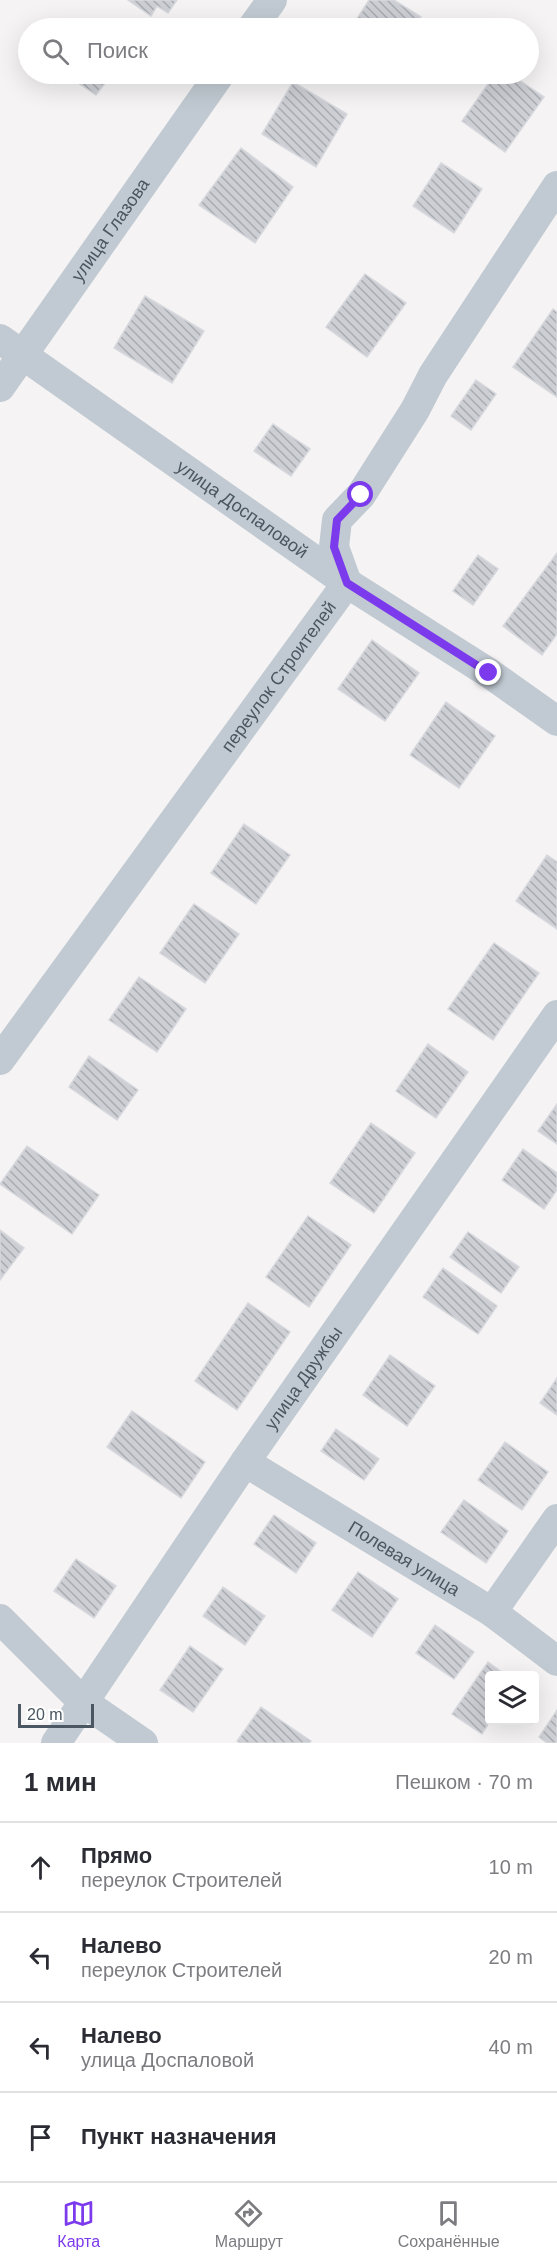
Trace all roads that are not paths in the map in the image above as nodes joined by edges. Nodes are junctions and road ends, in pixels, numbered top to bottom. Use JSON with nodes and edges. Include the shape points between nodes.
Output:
{"nodes":[{"id":1,"x":272,"y":0,"type":"edge"},
{"id":2,"x":259,"y":18,"type":"edge"},
{"id":3,"x":212,"y":84,"type":"edge"},
{"id":4,"x":557,"y":186,"type":"edge"},
{"id":5,"x":11,"y":347,"type":"edge"},
{"id":6,"x":0,"y":387,"type":"edge"},
{"id":7,"x":347,"y":583,"type":"junction"},
{"id":8,"x":557,"y":721,"type":"edge"},
{"id":9,"x":557,"y":1015,"type":"edge"},
{"id":10,"x":0,"y":1060,"type":"edge"},
{"id":11,"x":245,"y":1462,"type":"junction"},
{"id":12,"x":557,"y":1519,"type":"edge"},
{"id":13,"x":492,"y":1612,"type":"junction"},
{"id":14,"x":0,"y":1619,"type":"edge"},
{"id":15,"x":557,"y":1661,"type":"edge"},
{"id":16,"x":82,"y":1701,"type":"junction"},
{"id":17,"x":56,"y":1743,"type":"edge"},
{"id":18,"x":143,"y":1743,"type":"edge"}],
"edges":[{"from":1,"to":2,"type":"street"},
{"from":3,"to":5,"type":"street","name":"улица Глазова"},
{"from":4,"to":7,"type":"street","name":"переулок Строителей","via":[[433,375],[416,410],[361,495],[337,520],[334,547]]},
{"from":5,"to":6,"type":"street","name":"улица Глазова"},
{"from":5,"to":7,"type":"street","name":"улица Доспаловой"},
{"from":7,"to":8,"type":"street","name":"улица Доспаловой"},
{"from":7,"to":10,"type":"street","name":"переулок Строителей"},
{"from":9,"to":11,"type":"street","name":"улица Дружбы"},
{"from":11,"to":13,"type":"street","name":"Полевая улица"},
{"from":11,"to":16,"type":"street","name":"улица Дружбы"},
{"from":12,"to":13,"type":"street"},
{"from":13,"to":15,"type":"street","name":"Полевая улица"},
{"from":14,"to":16,"type":"street"},
{"from":16,"to":17,"type":"street","name":"улица Дружбы"},
{"from":16,"to":18,"type":"street"}]}
